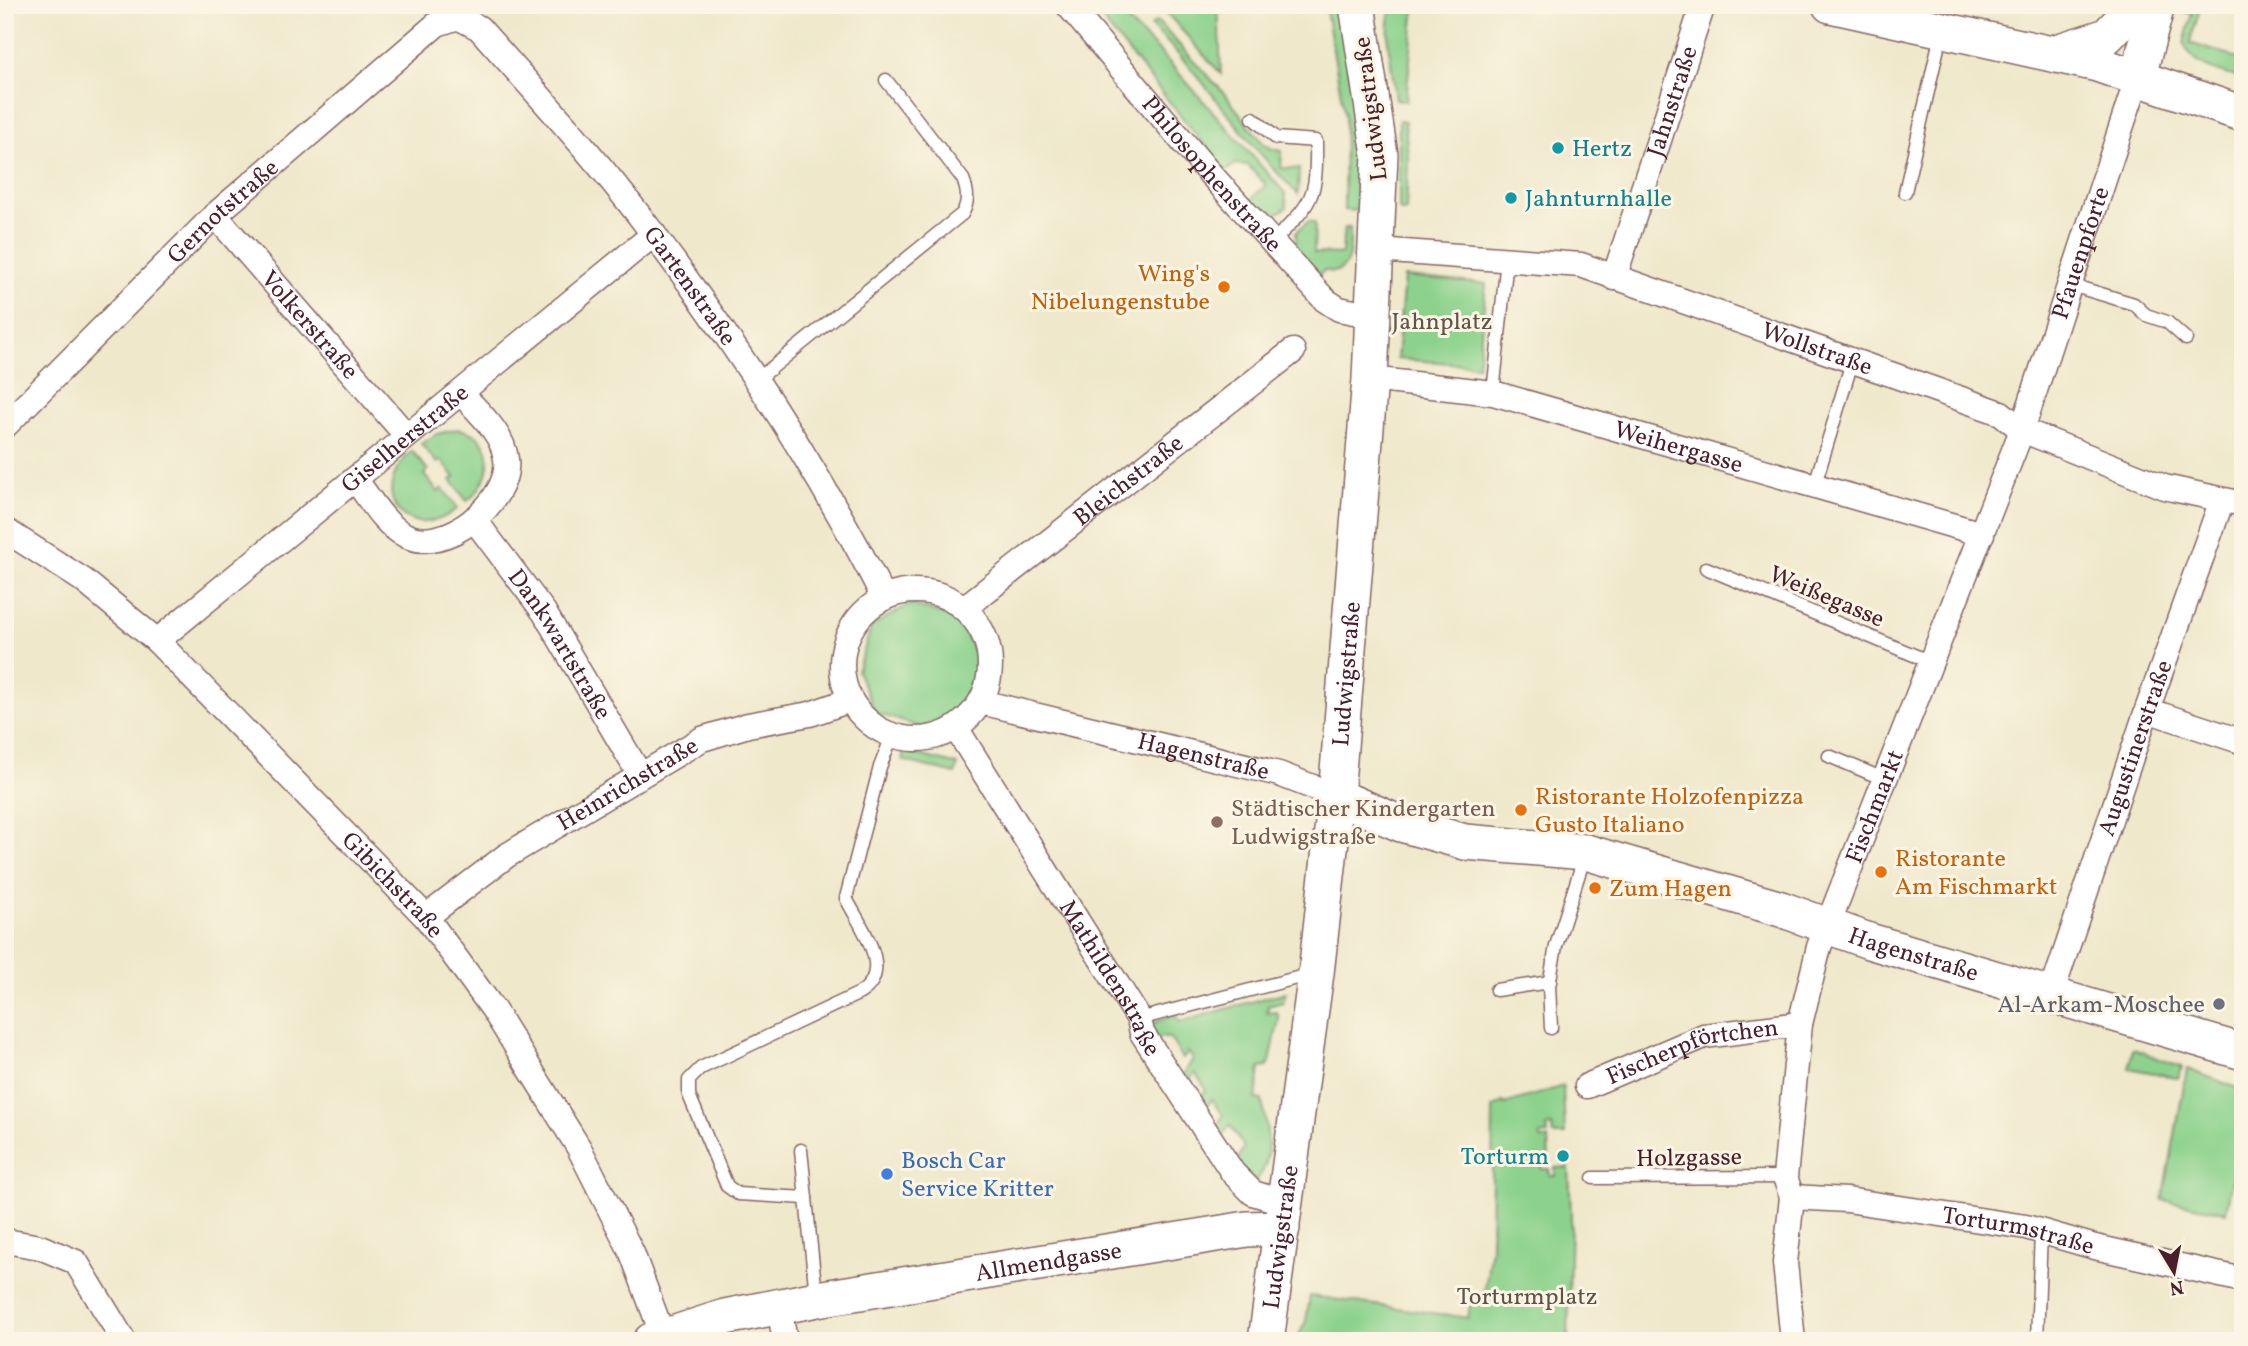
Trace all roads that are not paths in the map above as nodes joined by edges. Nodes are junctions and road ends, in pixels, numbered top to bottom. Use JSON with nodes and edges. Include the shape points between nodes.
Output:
{"nodes":[{"id":1,"x":1068,"y":5,"type":"edge"},
{"id":2,"x":1703,"y":5,"type":"edge"},
{"id":3,"x":1830,"y":5,"type":"edge"},
{"id":4,"x":2136,"y":5,"type":"edge"},
{"id":5,"x":2157,"y":5,"type":"edge"},
{"id":6,"x":1359,"y":8,"type":"edge"},
{"id":7,"x":457,"y":11,"type":"edge"},
{"id":8,"x":1942,"y":30,"type":"junction"},
{"id":9,"x":2053,"y":52,"type":"junction"},
{"id":10,"x":2138,"y":76,"type":"junction"},
{"id":11,"x":886,"y":80,"type":"dead end"},
{"id":12,"x":2243,"y":114,"type":"edge"},
{"id":13,"x":1253,"y":118,"type":"dead end"},
{"id":14,"x":1905,"y":192,"type":"dead end"},
{"id":15,"x":215,"y":215,"type":"junction"},
{"id":16,"x":654,"y":234,"type":"junction"},
{"id":17,"x":1272,"y":242,"type":"junction"},
{"id":18,"x":1377,"y":250,"type":"junction"},
{"id":19,"x":1507,"y":259,"type":"junction"},
{"id":20,"x":1614,"y":278,"type":"junction"},
{"id":21,"x":2071,"y":285,"type":"junction"},
{"id":22,"x":1374,"y":316,"type":"junction"},
{"id":23,"x":2186,"y":339,"type":"dead end"},
{"id":24,"x":1293,"y":351,"type":"dead end"},
{"id":25,"x":1852,"y":362,"type":"junction"},
{"id":26,"x":758,"y":379,"type":"junction"},
{"id":27,"x":1370,"y":379,"type":"junction"},
{"id":28,"x":461,"y":393,"type":"junction"},
{"id":29,"x":1493,"y":393,"type":"junction"},
{"id":30,"x":5,"y":426,"type":"edge"},
{"id":31,"x":2022,"y":430,"type":"junction"},
{"id":32,"x":406,"y":435,"type":"junction"},
{"id":33,"x":355,"y":479,"type":"junction"},
{"id":34,"x":1815,"y":484,"type":"junction"},
{"id":35,"x":2232,"y":502,"type":"edge"},
{"id":36,"x":474,"y":519,"type":"junction"},
{"id":37,"x":5,"y":530,"type":"edge"},
{"id":38,"x":1982,"y":534,"type":"junction"},
{"id":39,"x":1706,"y":568,"type":"dead end"},
{"id":40,"x":884,"y":598,"type":"junction"},
{"id":41,"x":964,"y":608,"type":"junction"},
{"id":42,"x":156,"y":641,"type":"junction"},
{"id":43,"x":1933,"y":663,"type":"junction"},
{"id":44,"x":850,"y":699,"type":"junction"},
{"id":45,"x":981,"y":702,"type":"junction"},
{"id":46,"x":2147,"y":710,"type":"junction"},
{"id":47,"x":956,"y":728,"type":"junction"},
{"id":48,"x":892,"y":736,"type":"junction"},
{"id":49,"x":2243,"y":742,"type":"edge"},
{"id":50,"x":1829,"y":756,"type":"dead end"},
{"id":51,"x":640,"y":775,"type":"junction"},
{"id":52,"x":1886,"y":780,"type":"junction"},
{"id":53,"x":1336,"y":796,"type":"junction"},
{"id":54,"x":1586,"y":852,"type":"junction"},
{"id":55,"x":426,"y":917,"type":"junction"},
{"id":56,"x":1829,"y":925,"type":"junction"},
{"id":57,"x":1316,"y":973,"type":"junction"},
{"id":58,"x":1550,"y":982,"type":"junction"},
{"id":59,"x":1496,"y":990,"type":"dead end"},
{"id":60,"x":2051,"y":995,"type":"junction"},
{"id":61,"x":1139,"y":1019,"type":"junction"},
{"id":62,"x":1800,"y":1024,"type":"junction"},
{"id":63,"x":1551,"y":1028,"type":"dead end"},
{"id":64,"x":2243,"y":1052,"type":"edge"},
{"id":65,"x":1587,"y":1086,"type":"dead end"},
{"id":66,"x":801,"y":1150,"type":"dead end"},
{"id":67,"x":1593,"y":1178,"type":"dead end"},
{"id":68,"x":1789,"y":1187,"type":"junction"},
{"id":69,"x":806,"y":1198,"type":"junction"},
{"id":70,"x":1283,"y":1215,"type":"junction"},
{"id":71,"x":2041,"y":1231,"type":"junction"},
{"id":72,"x":5,"y":1241,"type":"edge"},
{"id":73,"x":2243,"y":1280,"type":"edge"},
{"id":74,"x":817,"y":1299,"type":"junction"},
{"id":75,"x":779,"y":1307,"type":"junction"},
{"id":76,"x":657,"y":1338,"type":"edge"},
{"id":77,"x":124,"y":1341,"type":"edge"},
{"id":78,"x":785,"y":1341,"type":"edge"},
{"id":79,"x":1266,"y":1341,"type":"edge"},
{"id":80,"x":1793,"y":1341,"type":"edge"},
{"id":81,"x":2037,"y":1341,"type":"edge"}],
"edges":[{"from":1,"to":17,"type":"street","name":"Philosophenstraße"},
{"from":2,"to":20,"type":"street","name":"Jahnstraße"},
{"from":3,"to":8,"type":"main road"},
{"from":4,"to":9,"type":"main road","via":[[2107,36]]},
{"from":5,"to":10,"type":"main road"},
{"from":6,"to":18,"type":"main road","name":"Ludwigstraße","via":[[1380,155]]},
{"from":7,"to":15,"type":"street","name":"Gernotstraße"},
{"from":7,"to":16,"type":"street","name":"Gartenstraße","via":[[479,28]]},
{"from":8,"to":9,"type":"main road"},
{"from":8,"to":14,"type":"lane"},
{"from":9,"to":10,"type":"main road"},
{"from":10,"to":12,"type":"main road"},
{"from":10,"to":21,"type":"street","name":"Pfauenpforte"},
{"from":11,"to":26,"type":"lane","via":[[962,179],[967,188],[966,205],[962,214]]},
{"from":13,"to":17,"type":"lane","via":[[1276,138],[1316,141],[1311,201]]},
{"from":15,"to":30,"type":"street","name":"Gernotstraße"},
{"from":15,"to":32,"type":"street","name":"Volkerstraße"},
{"from":16,"to":26,"type":"street","name":"Gartenstraße"},
{"from":16,"to":28,"type":"street","name":"Giselherstraße"},
{"from":17,"to":22,"type":"street","name":"Philosophenstraße","via":[[1325,300],[1339,309]]},
{"from":18,"to":19,"type":"street","name":"Wollstraße"},
{"from":18,"to":22,"type":"main road","name":"Ludwigstraße"},
{"from":19,"to":20,"type":"street","name":"Wollstraße","via":[[1581,265]]},
{"from":19,"to":29,"type":"lane"},
{"from":20,"to":25,"type":"street","name":"Wollstraße"},
{"from":21,"to":23,"type":"lane","via":[[2134,304]]},
{"from":21,"to":31,"type":"street","name":"Pfauenpforte"},
{"from":22,"to":27,"type":"main road","name":"Ludwigstraße"},
{"from":24,"to":41,"type":"street","name":"Bleichstraße"},
{"from":25,"to":31,"type":"street","name":"Wollstraße","via":[[2001,412]]},
{"from":25,"to":34,"type":"lane"},
{"from":26,"to":40,"type":"street","name":"Gartenstraße"},
{"from":27,"to":29,"type":"street","name":"Weihergasse"},
{"from":27,"to":53,"type":"main road","name":"Ludwigstraße"},
{"from":28,"to":32,"type":"street","name":"Giselherstraße"},
{"from":28,"to":36,"type":"street","via":[[497,435],[507,461],[502,485]]},
{"from":29,"to":34,"type":"street","name":"Weihergasse"},
{"from":31,"to":35,"type":"street","name":"Wollstraße","via":[[2164,487]]},
{"from":31,"to":38,"type":"street","name":"Fischmarkt"},
{"from":32,"to":33,"type":"street","name":"Giselherstraße"},
{"from":33,"to":36,"type":"street","via":[[388,522],[408,537],[443,536]]},
{"from":33,"to":42,"type":"street","name":"Giselherstraße"},
{"from":34,"to":38,"type":"street","name":"Weihergasse"},
{"from":35,"to":46,"type":"street","name":"Augustinerstraße"},
{"from":36,"to":51,"type":"street","name":"Dankwartstraße","via":[[544,612]]},
{"from":37,"to":42,"type":"street","name":"Gibichstraße","via":[[83,580]]},
{"from":38,"to":43,"type":"street","name":"Fischmarkt"},
{"from":39,"to":43,"type":"lane","name":"Weißegasse"},
{"from":40,"to":41,"type":"street","via":[[925,592]]},
{"from":40,"to":44,"type":"street","via":[[864,612],[850,631],[842,677]]},
{"from":41,"to":45,"type":"street","via":[[984,636],[989,652],[990,669]]},
{"from":42,"to":55,"type":"street","name":"Gibichstraße"},
{"from":43,"to":52,"type":"street","name":"Fischmarkt"},
{"from":44,"to":48,"type":"street","via":[[861,715]]},
{"from":44,"to":51,"type":"street","name":"Heinrichstraße","via":[[810,714],[715,734]]},
{"from":45,"to":47,"type":"street"},
{"from":45,"to":53,"type":"street","name":"Hagenstraße","via":[[1279,774]]},
{"from":46,"to":49,"type":"street"},
{"from":46,"to":60,"type":"street","name":"Augustinerstraße"},
{"from":47,"to":48,"type":"street","via":[[914,740]]},
{"from":47,"to":61,"type":"street","name":"Mathildenstraße"},
{"from":48,"to":69,"type":"lane","via":[[846,898],[875,957],[876,978],[860,993],[701,1068],[689,1080],[689,1095],[727,1186],[738,1194]]},
{"from":50,"to":52,"type":"lane"},
{"from":51,"to":55,"type":"street","name":"Heinrichstraße","via":[[506,856]]},
{"from":52,"to":56,"type":"street","name":"Fischmarkt"},
{"from":53,"to":54,"type":"main road","name":"Hagenstraße","via":[[1401,824],[1465,842]]},
{"from":53,"to":57,"type":"main road","name":"Ludwigstraße"},
{"from":54,"to":56,"type":"main road","name":"Hagenstraße"},
{"from":54,"to":58,"type":"lane","via":[[1556,946]]},
{"from":55,"to":76,"type":"street","name":"Gibichstraße","via":[[493,1009],[579,1148],[632,1253]]},
{"from":56,"to":60,"type":"main road","name":"Hagenstraße"},
{"from":56,"to":62,"type":"street","name":"Fischmarkt"},
{"from":57,"to":61,"type":"lane"},
{"from":57,"to":70,"type":"main road","name":"Ludwigstraße"},
{"from":58,"to":59,"type":"lane"},
{"from":58,"to":63,"type":"lane"},
{"from":60,"to":64,"type":"main road","name":"Hagenstraße"},
{"from":61,"to":70,"type":"street","name":"Mathildenstraße","via":[[1142,1033],[1233,1173]]},
{"from":62,"to":65,"type":"street","name":"Fischerpförtchen","via":[[1704,1035]]},
{"from":62,"to":68,"type":"street","name":"Fischmarkt"},
{"from":66,"to":69,"type":"lane"},
{"from":67,"to":68,"type":"lane","name":"Holzgasse"},
{"from":68,"to":71,"type":"street","name":"Torturmstraße"},
{"from":68,"to":80,"type":"street","name":"Fischmarkt","via":[[1785,1263]]},
{"from":69,"to":74,"type":"lane"},
{"from":70,"to":74,"type":"main road","name":"Allmendgasse","via":[[1247,1229]]},
{"from":70,"to":79,"type":"main road","name":"Ludwigstraße"},
{"from":71,"to":73,"type":"street","name":"Torturmstraße"},
{"from":71,"to":81,"type":"lane"},
{"from":72,"to":77,"type":"street","via":[[40,1247],[76,1262]]},
{"from":74,"to":75,"type":"main road","name":"Allmendgasse"},
{"from":75,"to":76,"type":"main road","name":"Allmendgasse","via":[[725,1317]]},
{"from":75,"to":78,"type":"street"}]}
